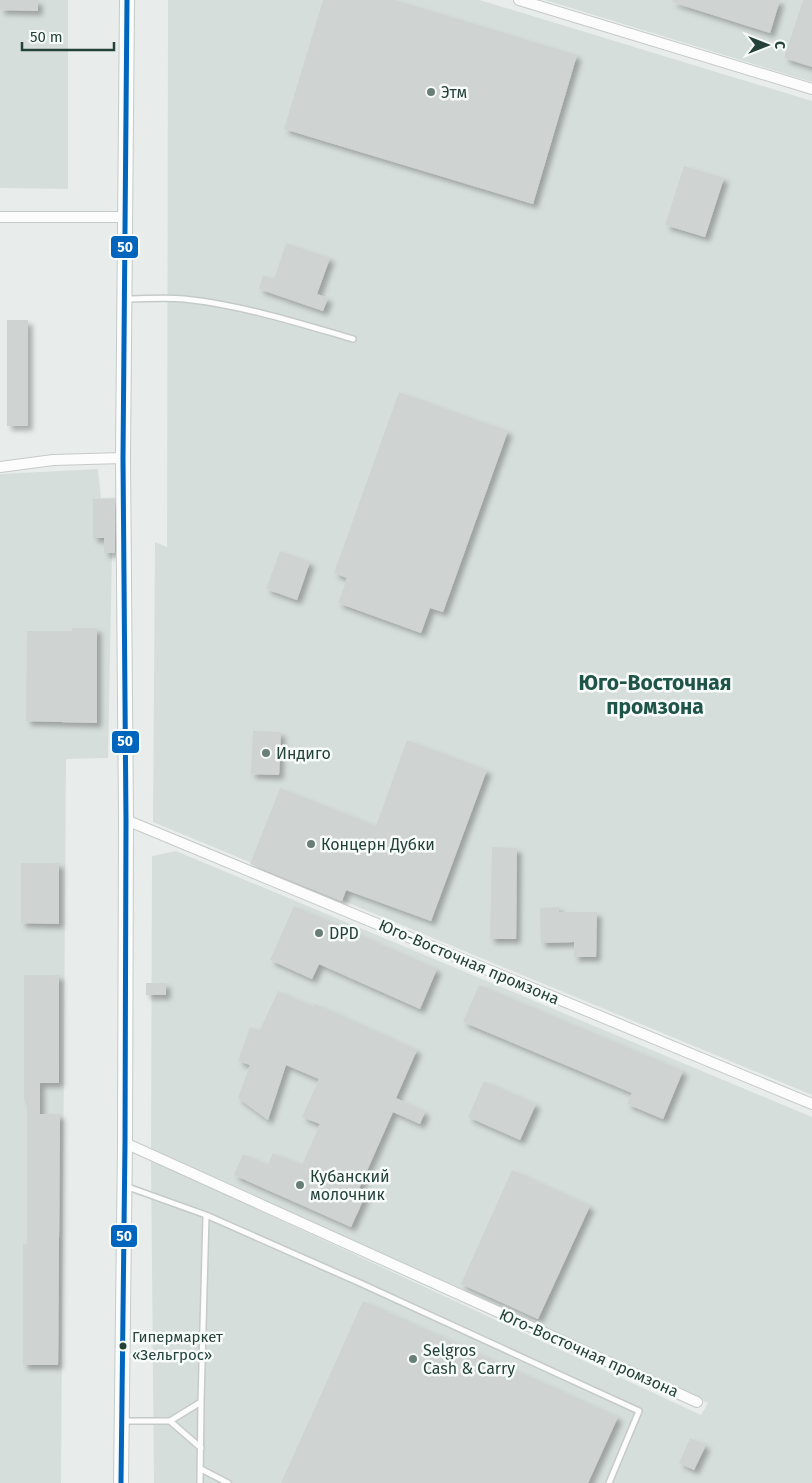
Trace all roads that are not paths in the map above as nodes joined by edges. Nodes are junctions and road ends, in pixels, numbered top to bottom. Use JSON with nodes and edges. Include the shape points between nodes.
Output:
{"nodes":[{"id":1,"x":127,"y":0,"type":"edge"},
{"id":2,"x":519,"y":0,"type":"edge"},
{"id":3,"x":812,"y":89,"type":"edge"},
{"id":4,"x":0,"y":217,"type":"edge"},
{"id":5,"x":125,"y":218,"type":"junction"},
{"id":6,"x":124,"y":299,"type":"junction"},
{"id":7,"x":353,"y":339,"type":"dead end"},
{"id":8,"x":123,"y":458,"type":"junction"},
{"id":9,"x":0,"y":468,"type":"edge"},
{"id":10,"x":126,"y":820,"type":"junction"},
{"id":11,"x":812,"y":1104,"type":"edge"},
{"id":12,"x":125,"y":1143,"type":"junction"},
{"id":13,"x":125,"y":1186,"type":"junction"},
{"id":14,"x":206,"y":1215,"type":"junction"},
{"id":15,"x":201,"y":1402,"type":"junction"},
{"id":16,"x":697,"y":1402,"type":"dead end"},
{"id":17,"x":122,"y":1421,"type":"junction"},
{"id":18,"x":170,"y":1421,"type":"junction"},
{"id":19,"x":201,"y":1448,"type":"junction"},
{"id":20,"x":200,"y":1469,"type":"junction"},
{"id":21,"x":122,"y":1483,"type":"edge"},
{"id":22,"x":200,"y":1483,"type":"edge"},
{"id":23,"x":228,"y":1483,"type":"edge"},
{"id":24,"x":609,"y":1483,"type":"edge"}],
"edges":[{"from":1,"to":5,"type":"street"},
{"from":2,"to":3,"type":"street"},
{"from":4,"to":5,"type":"street"},
{"from":5,"to":6,"type":"street"},
{"from":6,"to":7,"type":"lane","via":[[182,298],[217,303],[266,313]]},
{"from":6,"to":8,"type":"street"},
{"from":8,"to":9,"type":"street","via":[[53,460]]},
{"from":8,"to":10,"type":"street"},
{"from":10,"to":11,"type":"street","name":"Юго-Восточная промзона"},
{"from":10,"to":12,"type":"street"},
{"from":12,"to":13,"type":"street"},
{"from":12,"to":16,"type":"street","name":"Юго-Восточная промзона"},
{"from":13,"to":14,"type":"lane"},
{"from":13,"to":17,"type":"street"},
{"from":14,"to":15,"type":"lane"},
{"from":14,"to":24,"type":"lane","via":[[639,1411]]},
{"from":15,"to":18,"type":"lane"},
{"from":15,"to":19,"type":"lane"},
{"from":17,"to":18,"type":"lane"},
{"from":17,"to":21,"type":"street"},
{"from":18,"to":19,"type":"lane"},
{"from":19,"to":20,"type":"lane"},
{"from":20,"to":22,"type":"lane"},
{"from":20,"to":23,"type":"lane"}]}
